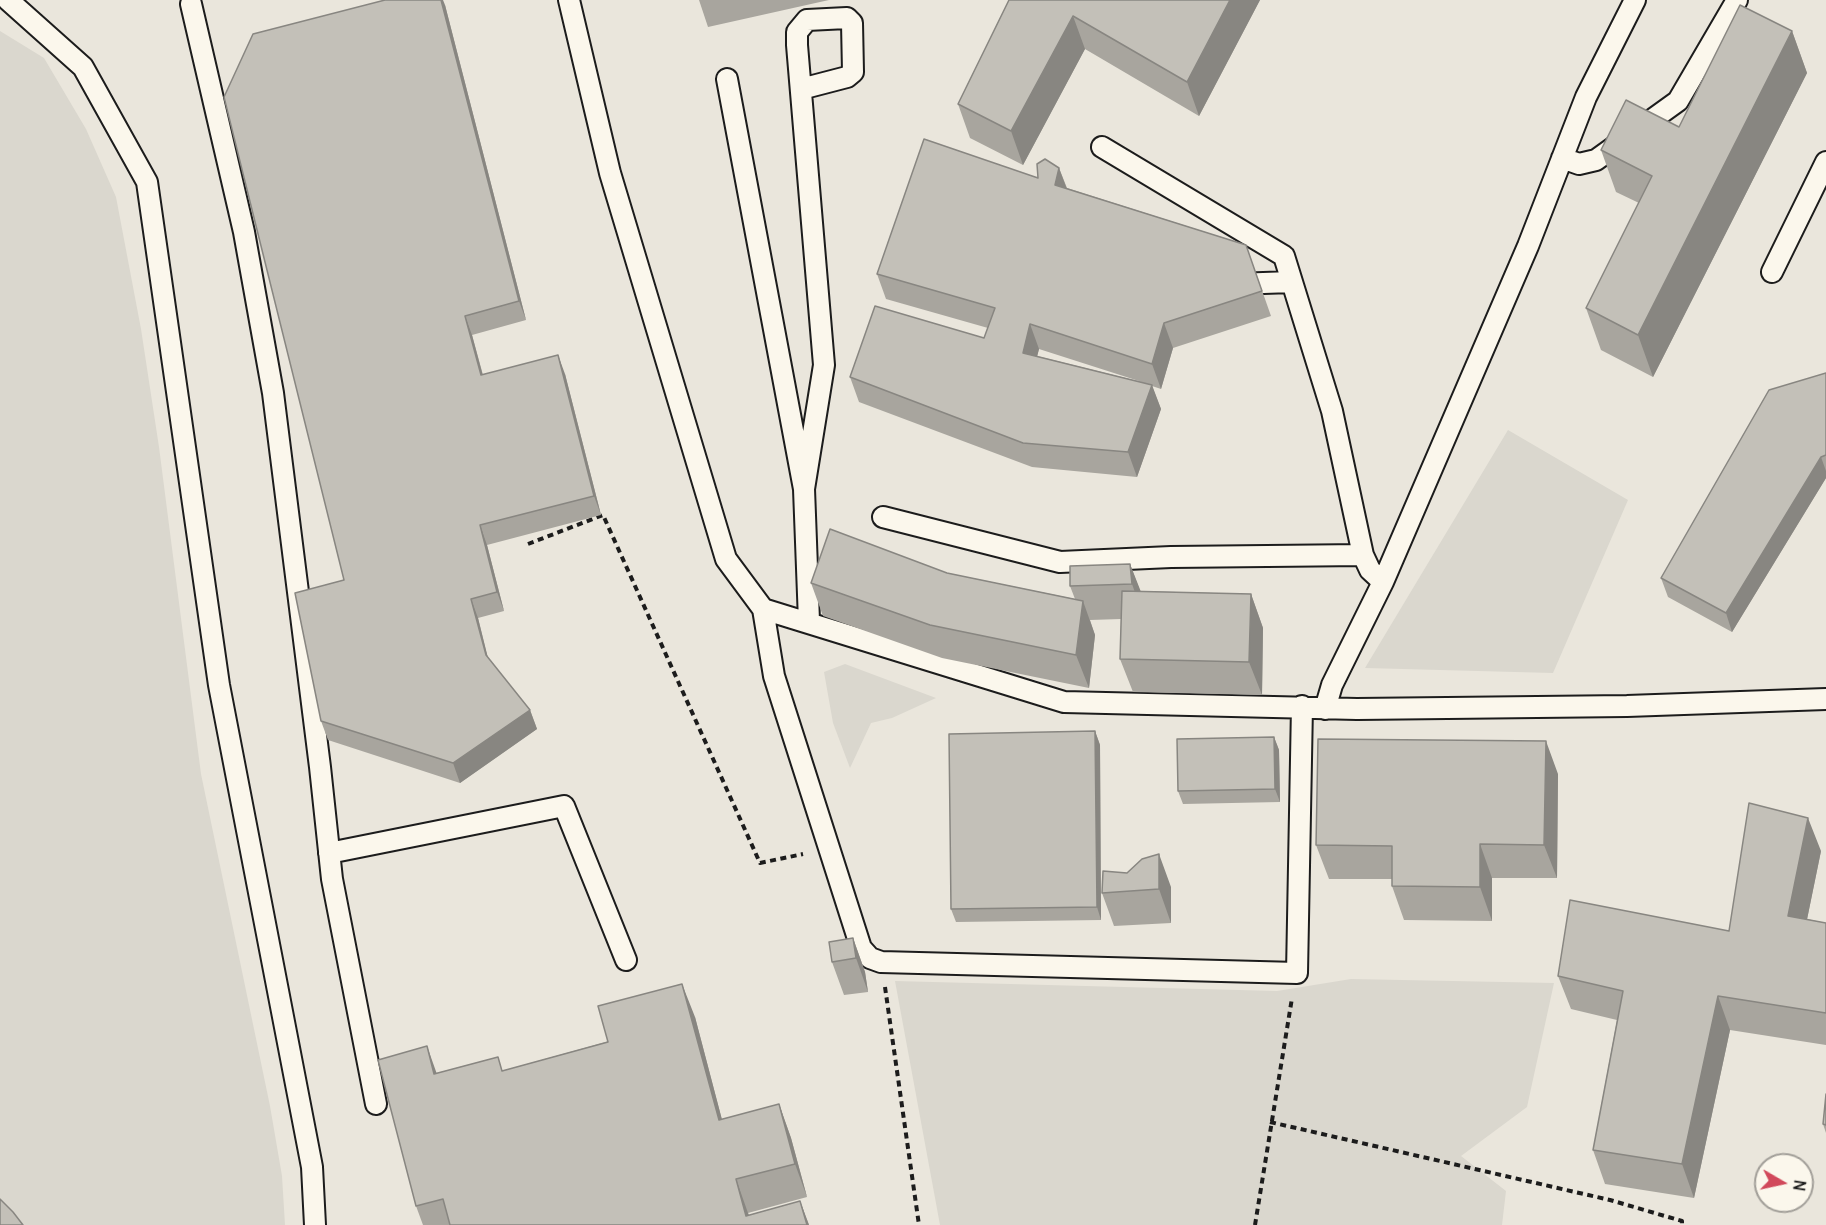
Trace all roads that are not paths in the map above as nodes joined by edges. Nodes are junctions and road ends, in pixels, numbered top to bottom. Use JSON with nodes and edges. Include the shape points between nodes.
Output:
{"nodes":[{"id":1,"x":8,"y":0,"type":"edge"},
{"id":2,"x":569,"y":0,"type":"edge"},
{"id":3,"x":1635,"y":0,"type":"edge"},
{"id":4,"x":1737,"y":0,"type":"edge"},
{"id":5,"x":189,"y":1,"type":"edge"},
{"id":6,"x":727,"y":79,"type":"dead end"},
{"id":7,"x":801,"y":89,"type":"dead end"},
{"id":8,"x":1102,"y":147,"type":"dead end"},
{"id":9,"x":1562,"y":158,"type":"junction"},
{"id":10,"x":1826,"y":162,"type":"edge"},
{"id":11,"x":1772,"y":272,"type":"dead end"},
{"id":12,"x":1292,"y":282,"type":"junction"},
{"id":13,"x":1223,"y":288,"type":"edge"},
{"id":14,"x":804,"y":489,"type":"junction"},
{"id":15,"x":883,"y":517,"type":"dead end"},
{"id":16,"x":1363,"y":555,"type":"junction"},
{"id":17,"x":1383,"y":582,"type":"junction"},
{"id":18,"x":763,"y":609,"type":"junction"},
{"id":19,"x":809,"y":621,"type":"junction"},
{"id":20,"x":1826,"y":699,"type":"edge"},
{"id":21,"x":1302,"y":706,"type":"junction"},
{"id":22,"x":1325,"y":709,"type":"junction"},
{"id":23,"x":329,"y":853,"type":"junction"},
{"id":24,"x":626,"y":960,"type":"dead end"},
{"id":25,"x":376,"y":1104,"type":"edge"},
{"id":26,"x":315,"y":1225,"type":"edge"}],
"edges":[{"from":1,"to":26,"type":"lane","via":[[83,67],[147,182],[219,685],[312,1167]]},
{"from":2,"to":18,"type":"lane","via":[[610,173],[726,559]]},
{"from":3,"to":9,"type":"lane","via":[[1586,97]]},
{"from":4,"to":9,"type":"lane","via":[[1678,100],[1596,160],[1579,164]]},
{"from":5,"to":23,"type":"lane","via":[[244,232],[273,393]]},
{"from":6,"to":14,"type":"lane"},
{"from":7,"to":14,"type":"lane","via":[[824,364]]},
{"from":8,"to":12,"type":"lane","via":[[1284,256]]},
{"from":9,"to":17,"type":"lane"},
{"from":10,"to":11,"type":"lane"},
{"from":12,"to":13,"type":"lane"},
{"from":12,"to":16,"type":"lane","via":[[1332,411]]},
{"from":14,"to":19,"type":"lane"},
{"from":15,"to":16,"type":"lane","via":[[1060,562]]},
{"from":16,"to":17,"type":"lane","via":[[1370,570]]},
{"from":17,"to":22,"type":"lane","via":[[1332,685]]},
{"from":18,"to":19,"type":"lane"},
{"from":18,"to":21,"type":"lane","via":[[774,676],[861,948],[870,958],[881,962],[1297,973]]},
{"from":19,"to":21,"type":"lane","via":[[1064,702]]},
{"from":20,"to":22,"type":"lane"},
{"from":21,"to":22,"type":"lane"},
{"from":23,"to":24,"type":"lane","via":[[564,806]]},
{"from":23,"to":25,"type":"lane"}]}
